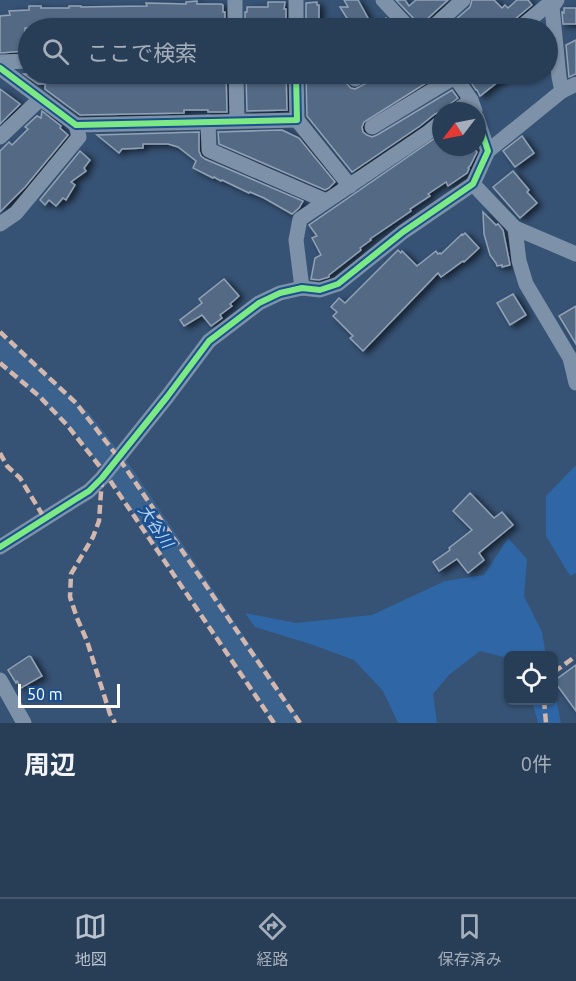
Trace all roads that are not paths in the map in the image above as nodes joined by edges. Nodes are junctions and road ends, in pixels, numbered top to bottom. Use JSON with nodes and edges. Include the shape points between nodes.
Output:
{"nodes":[{"id":1,"x":235,"y":0,"type":"edge"},
{"id":2,"x":296,"y":0,"type":"edge"},
{"id":3,"x":383,"y":0,"type":"edge"},
{"id":4,"x":463,"y":0,"type":"edge"},
{"id":5,"x":548,"y":4,"type":"edge"},
{"id":6,"x":235,"y":18,"type":"edge"},
{"id":7,"x":296,"y":18,"type":"edge"},
{"id":8,"x":400,"y":18,"type":"edge"},
{"id":9,"x":443,"y":18,"type":"edge"},
{"id":10,"x":532,"y":18,"type":"edge"},
{"id":11,"x":18,"y":62,"type":"edge"},
{"id":12,"x":0,"y":66,"type":"edge"},
{"id":13,"x":558,"y":70,"type":"edge"},
{"id":14,"x":18,"y":81,"type":"edge"},
{"id":15,"x":22,"y":84,"type":"edge"},
{"id":16,"x":236,"y":84,"type":"edge"},
{"id":17,"x":297,"y":84,"type":"edge"},
{"id":18,"x":448,"y":84,"type":"edge"},
{"id":19,"x":463,"y":84,"type":"edge"},
{"id":20,"x":576,"y":84,"type":"edge"},
{"id":21,"x":562,"y":91,"type":"junction"},
{"id":22,"x":40,"y":99,"type":"junction"},
{"id":23,"x":472,"y":102,"type":"edge"},
{"id":24,"x":297,"y":120,"type":"junction"},
{"id":25,"x":237,"y":121,"type":"junction"},
{"id":26,"x":208,"y":122,"type":"junction"},
{"id":27,"x":75,"y":125,"type":"junction"},
{"id":28,"x":372,"y":127,"type":"dead end"},
{"id":29,"x":432,"y":129,"type":"edge"},
{"id":30,"x":0,"y":137,"type":"edge"},
{"id":31,"x":486,"y":145,"type":"edge"},
{"id":32,"x":488,"y":151,"type":"junction"},
{"id":33,"x":472,"y":184,"type":"junction"},
{"id":34,"x":350,"y":186,"type":"junction"},
{"id":35,"x":326,"y":201,"type":"junction"},
{"id":36,"x":0,"y":224,"type":"edge"},
{"id":37,"x":515,"y":228,"type":"junction"},
{"id":38,"x":576,"y":254,"type":"edge"},
{"id":39,"x":302,"y":288,"type":"junction"},
{"id":40,"x":576,"y":383,"type":"edge"},
{"id":41,"x":0,"y":547,"type":"edge"},
{"id":42,"x":0,"y":681,"type":"edge"},
{"id":43,"x":24,"y":723,"type":"edge"}],
"edges":[{"from":1,"to":6,"type":"street"},
{"from":2,"to":7,"type":"street"},
{"from":3,"to":8,"type":"street"},
{"from":4,"to":9,"type":"street"},
{"from":5,"to":10,"type":"street"},
{"from":11,"to":12,"type":"street","via":[[2,62]]},
{"from":12,"to":14,"type":"street"},
{"from":13,"to":21,"type":"street"},
{"from":15,"to":22,"type":"street"},
{"from":16,"to":25,"type":"street"},
{"from":17,"to":24,"type":"street"},
{"from":18,"to":28,"type":"street"},
{"from":19,"to":23,"type":"street"},
{"from":20,"to":21,"type":"street"},
{"from":21,"to":32,"type":"street"},
{"from":22,"to":27,"type":"street"},
{"from":22,"to":30,"type":"street"},
{"from":24,"to":25,"type":"street"},
{"from":24,"to":34,"type":"street"},
{"from":25,"to":26,"type":"street"},
{"from":26,"to":27,"type":"street"},
{"from":26,"to":35,"type":"street","via":[[209,150]]},
{"from":27,"to":36,"type":"street","via":[[79,137],[16,213]]},
{"from":29,"to":34,"type":"street"},
{"from":31,"to":32,"type":"street"},
{"from":32,"to":33,"type":"street"},
{"from":33,"to":37,"type":"street"},
{"from":33,"to":39,"type":"street","via":[[338,284],[320,290]]},
{"from":34,"to":35,"type":"street"},
{"from":35,"to":39,"type":"street","via":[[300,219],[296,240]]},
{"from":37,"to":38,"type":"street"},
{"from":37,"to":40,"type":"street","via":[[526,285],[570,358]]},
{"from":39,"to":41,"type":"street","via":[[259,303],[209,341],[89,491]]},
{"from":42,"to":43,"type":"street"}]}
